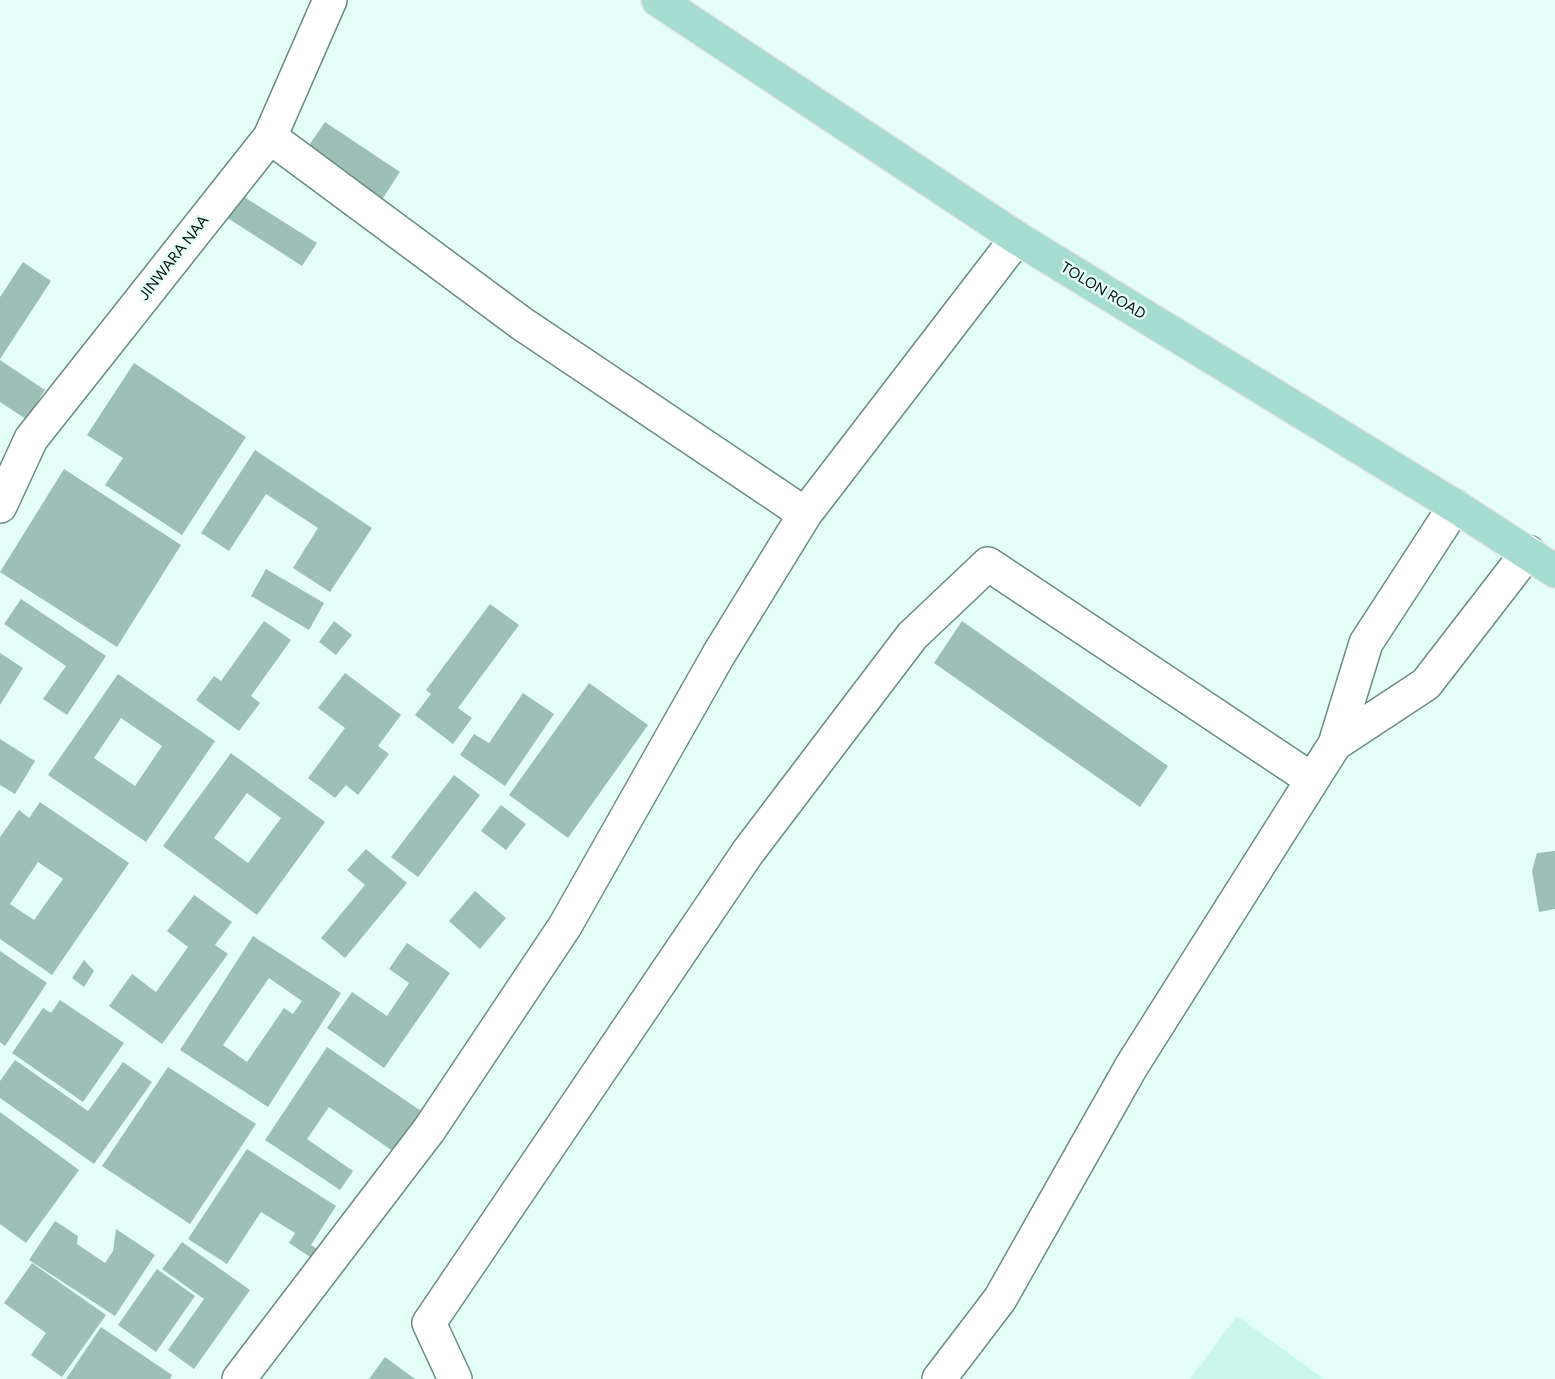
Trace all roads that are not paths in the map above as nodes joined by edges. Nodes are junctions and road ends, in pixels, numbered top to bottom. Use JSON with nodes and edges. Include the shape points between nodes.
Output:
{"nodes":[{"id":1,"x":330,"y":0,"type":"edge"},
{"id":2,"x":658,"y":0,"type":"edge"},
{"id":3,"x":270,"y":137,"type":"junction"},
{"id":4,"x":1017,"y":238,"type":"junction"},
{"id":5,"x":0,"y":506,"type":"edge"},
{"id":6,"x":1455,"y":506,"type":"junction"},
{"id":7,"x":805,"y":514,"type":"junction"},
{"id":8,"x":1528,"y":552,"type":"junction"},
{"id":9,"x":1555,"y":571,"type":"edge"},
{"id":10,"x":1335,"y":744,"type":"junction"},
{"id":11,"x":1311,"y":779,"type":"junction"},
{"id":12,"x":239,"y":1379,"type":"edge"},
{"id":13,"x":454,"y":1379,"type":"edge"},
{"id":14,"x":939,"y":1379,"type":"edge"}],
"edges":[{"from":1,"to":3,"type":"street","name":"JINWARA NAA"},
{"from":2,"to":4,"type":"main road","name":"TOLON ROAD"},
{"from":3,"to":5,"type":"street","name":"JINWARA NAA","via":[[31,439]]},
{"from":3,"to":7,"type":"street","via":[[521,323]]},
{"from":4,"to":6,"type":"main road","name":"TOLON ROAD"},
{"from":4,"to":7,"type":"street"},
{"from":6,"to":8,"type":"main road","name":"TOLON ROAD"},
{"from":6,"to":10,"type":"street","via":[[1366,643]]},
{"from":7,"to":12,"type":"street","via":[[719,654],[565,926],[429,1130]]},
{"from":8,"to":9,"type":"main road","name":"TOLON ROAD"},
{"from":8,"to":10,"type":"street","via":[[1426,684]]},
{"from":10,"to":11,"type":"street"},
{"from":11,"to":13,"type":"street","via":[[988,564],[912,636],[748,852],[429,1323]]},
{"from":11,"to":14,"type":"street","via":[[1131,1067],[1000,1299]]}]}
